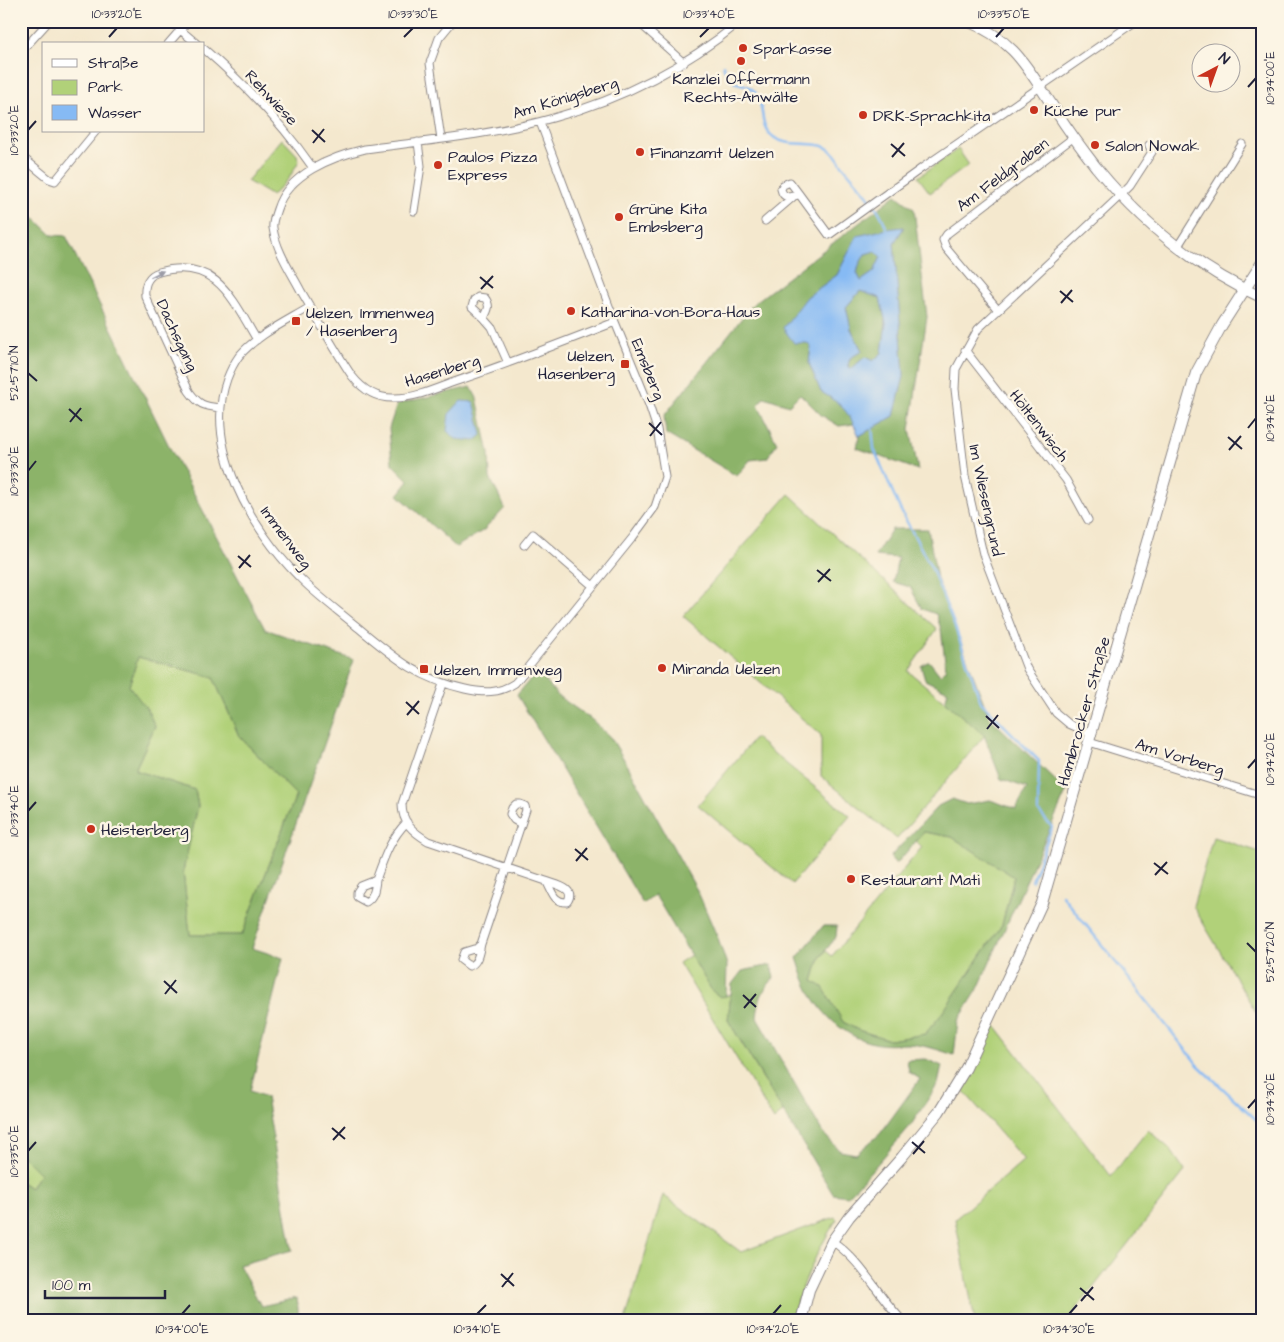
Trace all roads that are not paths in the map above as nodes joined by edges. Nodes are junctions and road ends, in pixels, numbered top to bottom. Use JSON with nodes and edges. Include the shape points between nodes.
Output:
{"nodes":[{"id":1,"x":49,"y":21,"type":"edge"},
{"id":2,"x":170,"y":21,"type":"edge"},
{"id":3,"x":188,"y":21,"type":"edge"},
{"id":4,"x":453,"y":21,"type":"edge"},
{"id":5,"x":636,"y":21,"type":"edge"},
{"id":6,"x":741,"y":21,"type":"edge"},
{"id":7,"x":967,"y":21,"type":"edge"},
{"id":8,"x":1136,"y":21,"type":"edge"},
{"id":9,"x":180,"y":30,"type":"junction"},
{"id":10,"x":170,"y":42,"type":"edge"},
{"id":11,"x":195,"y":42,"type":"edge"},
{"id":12,"x":205,"y":50,"type":"edge"},
{"id":13,"x":21,"y":52,"type":"edge"},
{"id":14,"x":684,"y":62,"type":"junction"},
{"id":15,"x":1040,"y":87,"type":"junction"},
{"id":16,"x":540,"y":122,"type":"junction"},
{"id":17,"x":95,"y":132,"type":"edge"},
{"id":18,"x":1074,"y":137,"type":"junction"},
{"id":19,"x":441,"y":139,"type":"junction"},
{"id":20,"x":418,"y":142,"type":"junction"},
{"id":21,"x":1242,"y":144,"type":"dead end"},
{"id":22,"x":1149,"y":145,"type":"dead end"},
{"id":23,"x":21,"y":156,"type":"edge"},
{"id":24,"x":314,"y":168,"type":"junction"},
{"id":25,"x":1121,"y":195,"type":"junction"},
{"id":26,"x":414,"y":211,"type":"dead end"},
{"id":27,"x":765,"y":221,"type":"dead end"},
{"id":28,"x":1178,"y":246,"type":"junction"},
{"id":29,"x":1263,"y":261,"type":"edge"},
{"id":30,"x":1245,"y":290,"type":"junction"},
{"id":31,"x":1263,"y":298,"type":"edge"},
{"id":32,"x":310,"y":306,"type":"junction"},
{"id":33,"x":998,"y":310,"type":"junction"},
{"id":34,"x":484,"y":318,"type":"dead end"},
{"id":35,"x":615,"y":322,"type":"junction"},
{"id":36,"x":257,"y":340,"type":"junction"},
{"id":37,"x":965,"y":350,"type":"junction"},
{"id":38,"x":508,"y":363,"type":"junction"},
{"id":39,"x":220,"y":408,"type":"junction"},
{"id":40,"x":1088,"y":520,"type":"dead end"},
{"id":41,"x":524,"y":545,"type":"dead end"},
{"id":42,"x":593,"y":586,"type":"junction"},
{"id":43,"x":515,"y":683,"type":"joint"},
{"id":44,"x":443,"y":684,"type":"junction"},
{"id":45,"x":1090,"y":738,"type":"junction"},
{"id":46,"x":1263,"y":796,"type":"edge"},
{"id":47,"x":406,"y":822,"type":"junction"},
{"id":48,"x":521,"y":824,"type":"dead end"},
{"id":49,"x":507,"y":868,"type":"junction"},
{"id":50,"x":376,"y":880,"type":"dead end"},
{"id":51,"x":546,"y":881,"type":"dead end"},
{"id":52,"x":481,"y":944,"type":"dead end"},
{"id":53,"x":832,"y":1241,"type":"junction"},
{"id":54,"x":801,"y":1321,"type":"edge"},
{"id":55,"x":903,"y":1321,"type":"edge"}],
"edges":[{"from":1,"to":13,"type":"street"},
{"from":2,"to":9,"type":"street"},
{"from":3,"to":9,"type":"street"},
{"from":4,"to":19,"type":"street","via":[[439,38],[430,63]]},
{"from":5,"to":14,"type":"street"},
{"from":6,"to":14,"type":"street","name":"Am Königsberg"},
{"from":7,"to":15,"type":"street","via":[[1006,43]]},
{"from":8,"to":15,"type":"street"},
{"from":9,"to":10,"type":"street"},
{"from":9,"to":11,"type":"street"},
{"from":12,"to":24,"type":"street","name":"Rehwiese","via":[[266,107]]},
{"from":14,"to":16,"type":"street","name":"Am Königsberg","via":[[625,93]]},
{"from":15,"to":18,"type":"street"},
{"from":15,"to":27,"type":"street","via":[[830,235],[796,195]]},
{"from":16,"to":19,"type":"street","name":"Am Königsberg"},
{"from":16,"to":35,"type":"street","name":"Emsberg"},
{"from":17,"to":23,"type":"street","via":[[55,181]]},
{"from":18,"to":25,"type":"street"},
{"from":18,"to":33,"type":"street","name":"Am Feldgraben","via":[[943,240],[946,248]]},
{"from":19,"to":20,"type":"street","name":"Am Königsberg"},
{"from":20,"to":24,"type":"street","name":"Am Königsberg","via":[[357,151]]},
{"from":20,"to":26,"type":"street","via":[[421,166]]},
{"from":21,"to":28,"type":"street"},
{"from":22,"to":25,"type":"street","name":"Im Wiesengrund","via":[[1152,152]]},
{"from":24,"to":32,"type":"street","name":"Am Königsberg","via":[[284,194],[273,227],[283,256]]},
{"from":25,"to":28,"type":"street"},
{"from":25,"to":33,"type":"street","name":"Im Wiesengrund"},
{"from":28,"to":30,"type":"street"},
{"from":29,"to":30,"type":"street","name":"Hambrocker Straße"},
{"from":30,"to":31,"type":"street"},
{"from":30,"to":45,"type":"street","name":"Hambrocker Straße","via":[[1196,373]]},
{"from":32,"to":36,"type":"street","name":"Immenweg"},
{"from":32,"to":38,"type":"street","name":"Hasenberg","via":[[352,376],[378,396],[414,395]]},
{"from":33,"to":37,"type":"street","name":"Im Wiesengrund","via":[[978,329]]},
{"from":34,"to":38,"type":"street","name":"Hasenberg","via":[[492,327]]},
{"from":35,"to":38,"type":"street","name":"Hasenberg"},
{"from":35,"to":42,"type":"street","name":"Emsberg","via":[[657,429],[665,477],[655,507]]},
{"from":36,"to":39,"type":"street","name":"Immenweg","via":[[238,357],[223,390]]},
{"from":39,"to":36,"type":"street","name":"Dachsgang","one_way":true,"via":[[196,402],[189,391],[145,296],[147,281],[158,272],[182,268],[212,276],[225,287]]},
{"from":37,"to":40,"type":"street","name":"Höltenwisch","via":[[1066,480]]},
{"from":37,"to":45,"type":"street","name":"Im Wiesengrund","via":[[956,369],[955,389],[965,476],[982,554],[1027,669],[1056,713]]},
{"from":39,"to":44,"type":"street","name":"Immenweg","via":[[224,452],[235,483],[276,551],[313,590],[398,660]]},
{"from":41,"to":42,"type":"street","via":[[533,534]]},
{"from":42,"to":43,"type":"street","name":"Emsberg"},
{"from":43,"to":44,"type":"street","name":"Immenweg","via":[[496,692],[476,692]]},
{"from":44,"to":47,"type":"street","via":[[402,804]]},
{"from":45,"to":46,"type":"street","name":"Am Vorberg"},
{"from":45,"to":53,"type":"street","name":"Hambrocker Straße","via":[[1038,912],[966,1068],[938,1112]]},
{"from":47,"to":49,"type":"street","via":[[413,832],[428,841]]},
{"from":47,"to":50,"type":"street","via":[[391,842]]},
{"from":48,"to":49,"type":"street"},
{"from":49,"to":51,"type":"street"},
{"from":49,"to":52,"type":"street"},
{"from":53,"to":54,"type":"street","name":"Hambrocker Straße","via":[[820,1264]]},
{"from":53,"to":55,"type":"street","via":[[846,1250]]}]}
